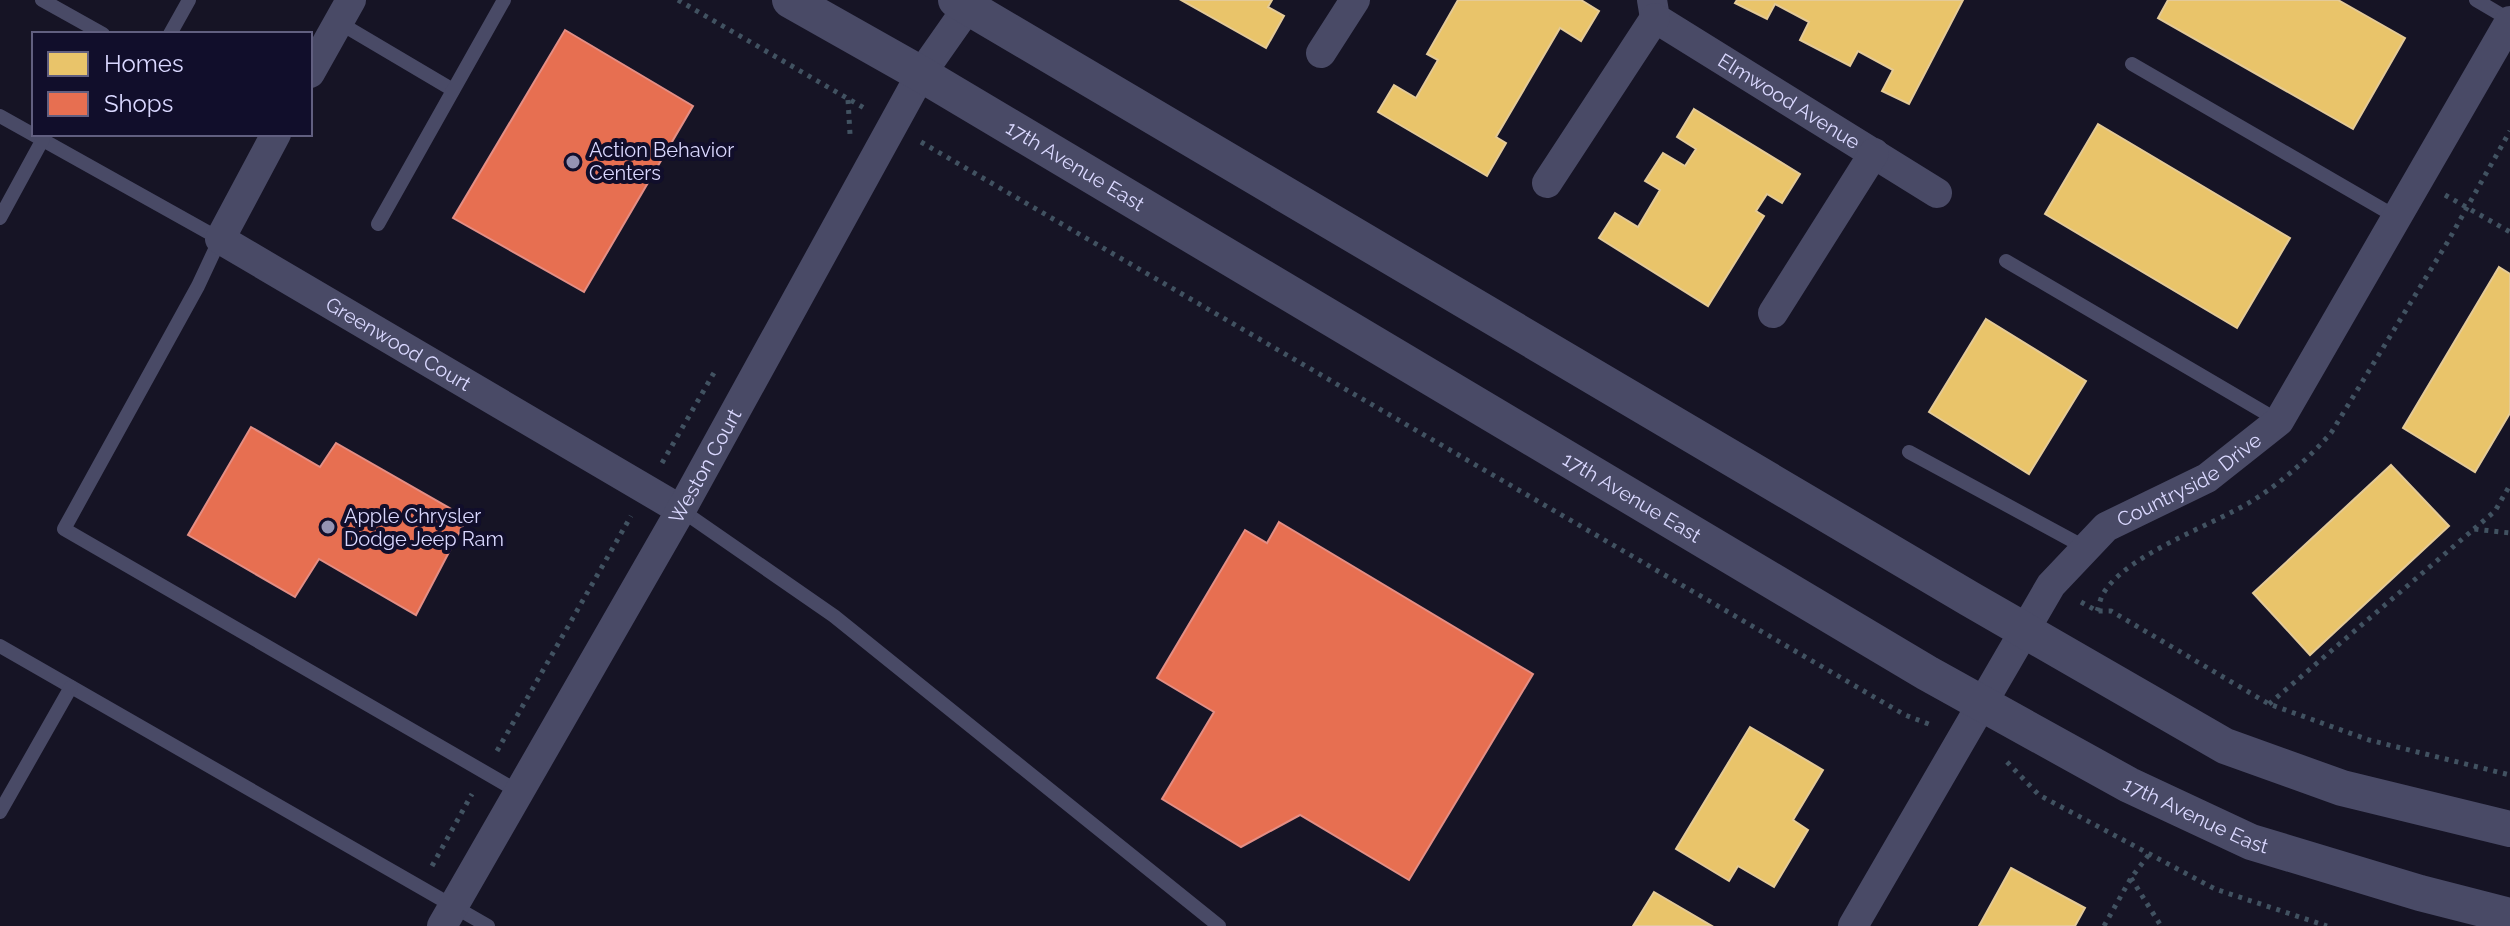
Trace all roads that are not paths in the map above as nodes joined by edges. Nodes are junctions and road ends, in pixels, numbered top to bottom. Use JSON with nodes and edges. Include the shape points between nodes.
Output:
{"nodes":[{"id":1,"x":42,"y":0,"type":"edge"},
{"id":2,"x":189,"y":0,"type":"edge"},
{"id":3,"x":504,"y":0,"type":"edge"},
{"id":4,"x":790,"y":0,"type":"edge"},
{"id":5,"x":1355,"y":0,"type":"edge"},
{"id":6,"x":2476,"y":0,"type":"edge"},
{"id":7,"x":965,"y":2,"type":"edge"},
{"id":8,"x":1654,"y":9,"type":"edge"},
{"id":9,"x":345,"y":11,"type":"edge"},
{"id":10,"x":2510,"y":21,"type":"edge"},
{"id":11,"x":99,"y":32,"type":"edge"},
{"id":12,"x":171,"y":32,"type":"edge"},
{"id":13,"x":1321,"y":53,"type":"dead end"},
{"id":14,"x":2132,"y":64,"type":"dead end"},
{"id":15,"x":312,"y":69,"type":"edge"},
{"id":16,"x":921,"y":74,"type":"junction"},
{"id":17,"x":453,"y":90,"type":"junction"},
{"id":18,"x":0,"y":116,"type":"edge"},
{"id":19,"x":32,"y":133,"type":"edge"},
{"id":20,"x":37,"y":136,"type":"edge"},
{"id":21,"x":275,"y":136,"type":"edge"},
{"id":22,"x":43,"y":139,"type":"junction"},
{"id":23,"x":1874,"y":153,"type":"junction"},
{"id":24,"x":1547,"y":183,"type":"dead end"},
{"id":25,"x":1937,"y":193,"type":"dead end"},
{"id":26,"x":0,"y":218,"type":"edge"},
{"id":27,"x":2398,"y":218,"type":"junction"},
{"id":28,"x":378,"y":224,"type":"dead end"},
{"id":29,"x":220,"y":239,"type":"junction"},
{"id":30,"x":2006,"y":261,"type":"dead end"},
{"id":31,"x":1773,"y":313,"type":"dead end"},
{"id":32,"x":2279,"y":421,"type":"junction"},
{"id":33,"x":1909,"y":452,"type":"dead end"},
{"id":34,"x":681,"y":510,"type":"junction"},
{"id":35,"x":2086,"y":548,"type":"junction"},
{"id":36,"x":2025,"y":630,"type":"junction"},
{"id":37,"x":0,"y":646,"type":"edge"},
{"id":38,"x":71,"y":687,"type":"junction"},
{"id":39,"x":1983,"y":703,"type":"junction"},
{"id":40,"x":519,"y":792,"type":"junction"},
{"id":41,"x":0,"y":812,"type":"edge"},
{"id":42,"x":2510,"y":829,"type":"edge"},
{"id":43,"x":448,"y":916,"type":"edge"},
{"id":44,"x":2510,"y":916,"type":"edge"},
{"id":45,"x":488,"y":926,"type":"edge"},
{"id":46,"x":1219,"y":926,"type":"edge"},
{"id":47,"x":1853,"y":926,"type":"edge"}],
"edges":[{"from":1,"to":11,"type":"lane"},
{"from":2,"to":12,"type":"lane"},
{"from":3,"to":17,"type":"lane"},
{"from":4,"to":16,"type":"street","name":"17th Avenue East"},
{"from":5,"to":13,"type":"street"},
{"from":6,"to":10,"type":"lane"},
{"from":7,"to":16,"type":"street","name":"Weston Court"},
{"from":7,"to":36,"type":"street"},
{"from":8,"to":23,"type":"street","name":"Elmwood Avenue"},
{"from":8,"to":24,"type":"street"},
{"from":9,"to":15,"type":"street"},
{"from":9,"to":17,"type":"lane"},
{"from":10,"to":27,"type":"street","name":"Countryside Drive"},
{"from":14,"to":27,"type":"lane"},
{"from":16,"to":34,"type":"street","name":"Weston Court"},
{"from":16,"to":39,"type":"street","name":"17th Avenue East"},
{"from":17,"to":28,"type":"lane"},
{"from":18,"to":19,"type":"lane"},
{"from":20,"to":22,"type":"lane"},
{"from":21,"to":29,"type":"street"},
{"from":22,"to":26,"type":"lane"},
{"from":22,"to":29,"type":"lane"},
{"from":23,"to":25,"type":"street","name":"Elmwood Avenue"},
{"from":23,"to":31,"type":"street"},
{"from":27,"to":32,"type":"street","name":"Countryside Drive"},
{"from":29,"to":34,"type":"street","name":"Greenwood Court"},
{"from":29,"to":40,"type":"lane","via":[[64,529]]},
{"from":30,"to":32,"type":"lane"},
{"from":32,"to":35,"type":"street","name":"Countryside Drive","via":[[2207,478],[2106,527]]},
{"from":33,"to":35,"type":"lane"},
{"from":34,"to":40,"type":"street","name":"Weston Court"},
{"from":34,"to":46,"type":"lane","via":[[834,616]]},
{"from":35,"to":36,"type":"street","name":"Countryside Drive","via":[[2051,585]]},
{"from":36,"to":39,"type":"street","name":"Countryside Drive"},
{"from":36,"to":42,"type":"street","via":[[2225,746],[2342,788]]},
{"from":37,"to":38,"type":"lane"},
{"from":38,"to":41,"type":"lane"},
{"from":38,"to":43,"type":"lane"},
{"from":39,"to":44,"type":"street","name":"17th Avenue East","via":[[2129,785],[2251,842]]},
{"from":39,"to":47,"type":"street","name":"Countryside Drive"},
{"from":40,"to":43,"type":"street","name":"Weston Court"},
{"from":43,"to":45,"type":"lane"}]}
